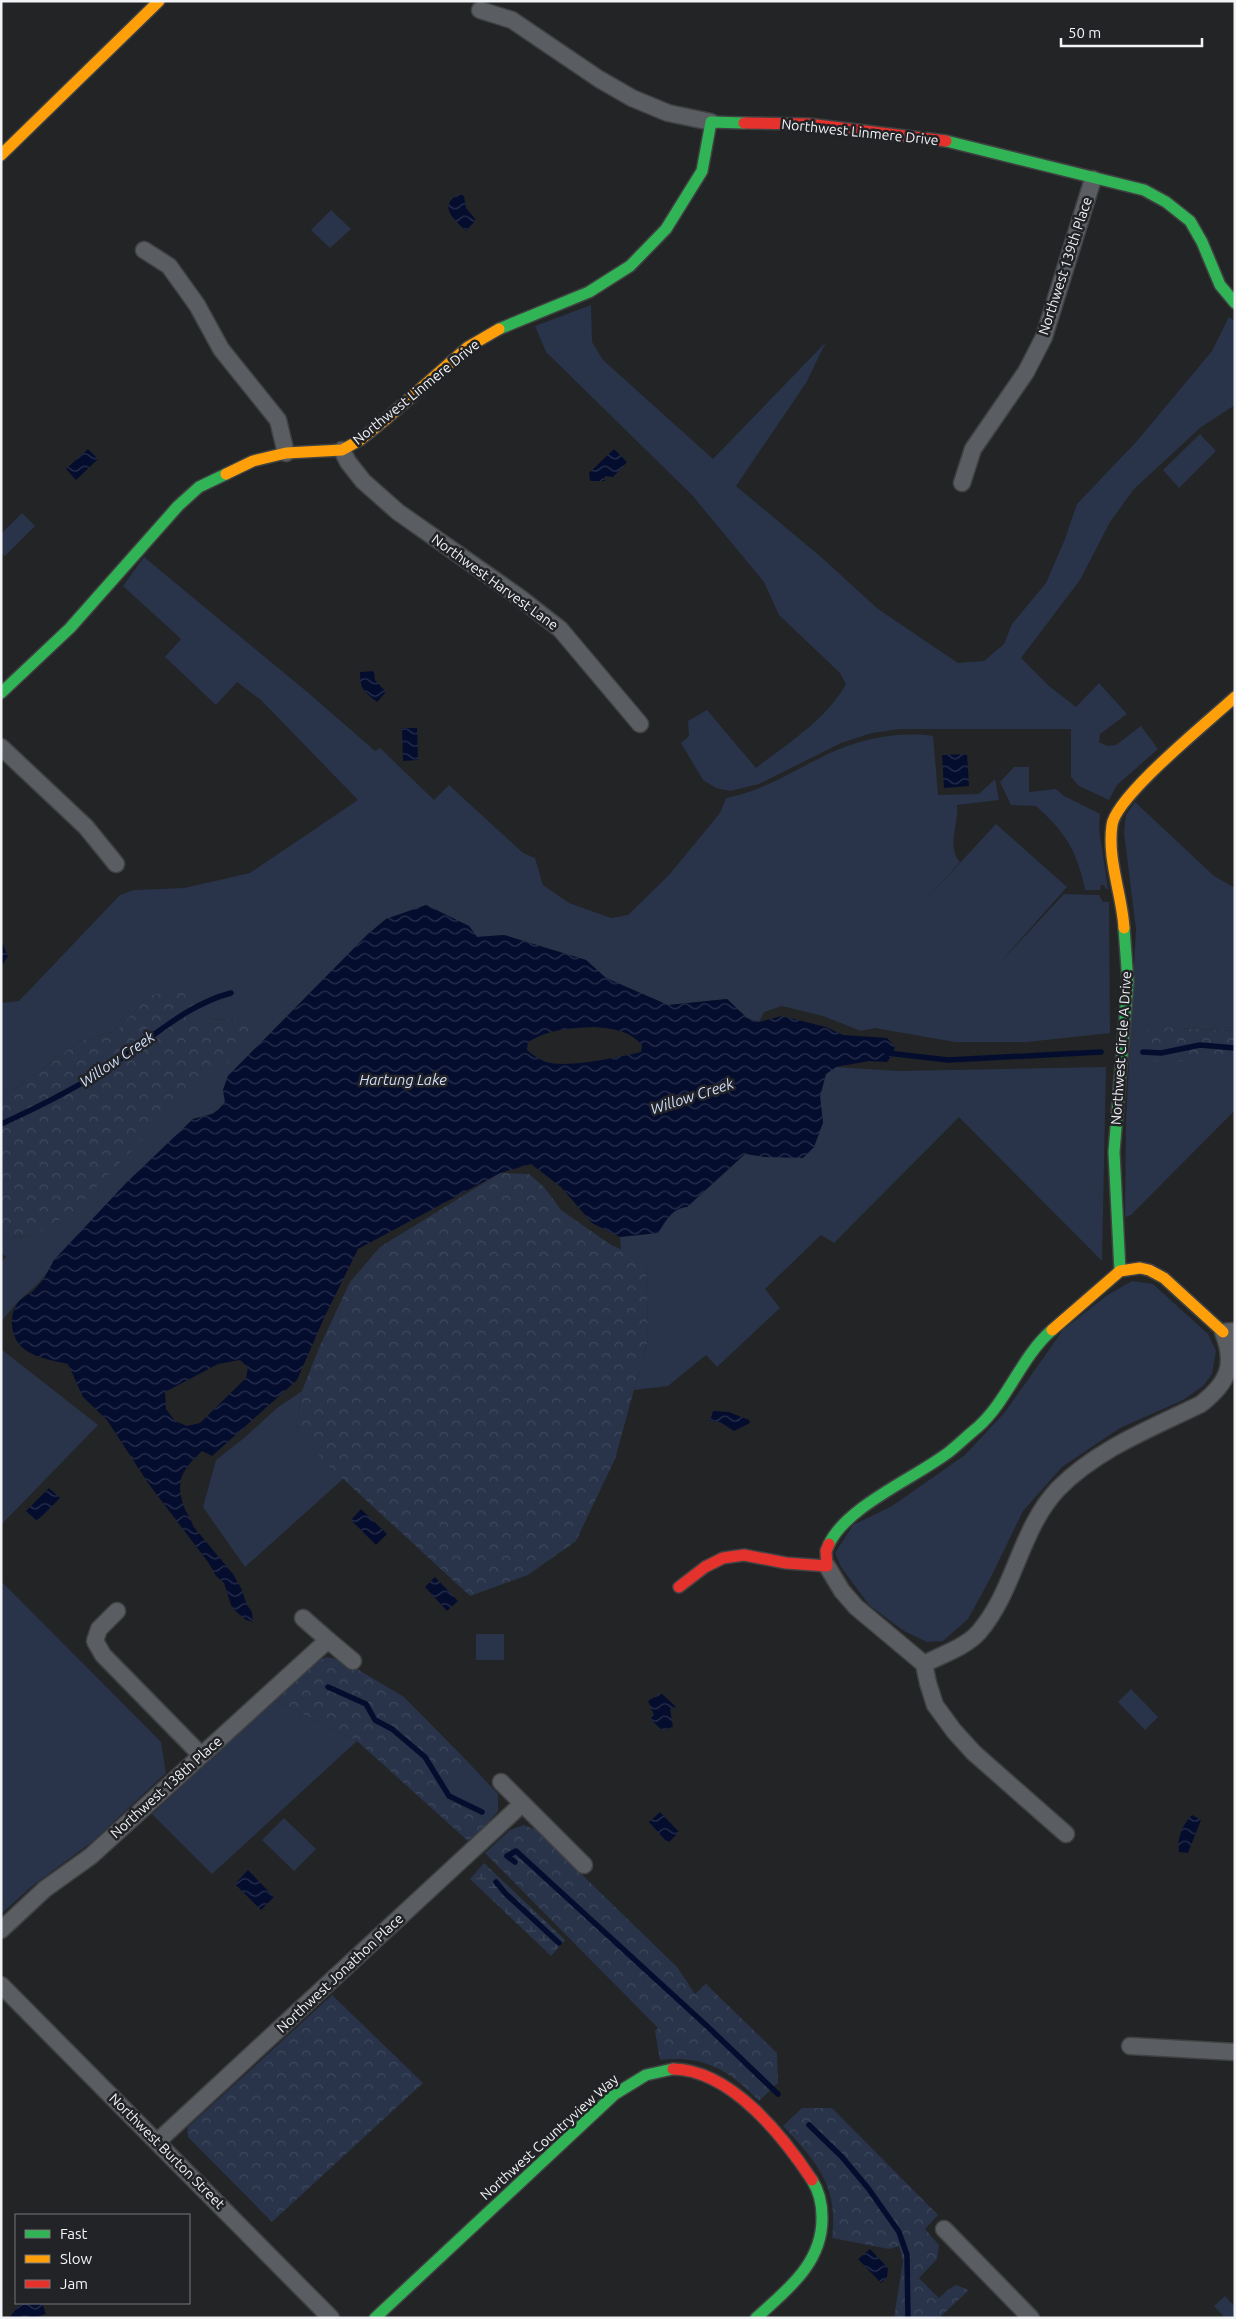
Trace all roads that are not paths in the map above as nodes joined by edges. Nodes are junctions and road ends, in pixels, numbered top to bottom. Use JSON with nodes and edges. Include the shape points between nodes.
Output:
{"nodes":[{"id":1,"x":159,"y":1,"type":"edge"},
{"id":2,"x":480,"y":10,"type":"dead end"},
{"id":3,"x":711,"y":122,"type":"junction"},
{"id":4,"x":1,"y":155,"type":"edge"},
{"id":5,"x":1093,"y":179,"type":"junction"},
{"id":6,"x":144,"y":250,"type":"dead end"},
{"id":7,"x":1235,"y":303,"type":"edge"},
{"id":8,"x":342,"y":450,"type":"junction"},
{"id":9,"x":286,"y":453,"type":"junction"},
{"id":10,"x":962,"y":483,"type":"dead end"},
{"id":11,"x":1,"y":693,"type":"edge"},
{"id":12,"x":1235,"y":697,"type":"edge"},
{"id":13,"x":640,"y":724,"type":"dead end"},
{"id":14,"x":1,"y":747,"type":"edge"},
{"id":15,"x":116,"y":864,"type":"dead end"},
{"id":16,"x":1120,"y":1271,"type":"junction"},
{"id":17,"x":1229,"y":1332,"type":"edge"},
{"id":18,"x":827,"y":1566,"type":"junction"},
{"id":19,"x":679,"y":1586,"type":"dead end"},
{"id":20,"x":116,"y":1611,"type":"dead end"},
{"id":21,"x":302,"y":1618,"type":"dead end"},
{"id":22,"x":328,"y":1640,"type":"junction"},
{"id":23,"x":353,"y":1661,"type":"dead end"},
{"id":24,"x":924,"y":1664,"type":"junction"},
{"id":25,"x":201,"y":1755,"type":"junction"},
{"id":26,"x":501,"y":1782,"type":"dead end"},
{"id":27,"x":522,"y":1804,"type":"junction"},
{"id":28,"x":1066,"y":1834,"type":"dead end"},
{"id":29,"x":584,"y":1865,"type":"dead end"},
{"id":30,"x":1,"y":1930,"type":"edge"},
{"id":31,"x":1,"y":1985,"type":"edge"},
{"id":32,"x":1130,"y":2046,"type":"dead end"},
{"id":33,"x":1235,"y":2052,"type":"edge"},
{"id":34,"x":158,"y":2141,"type":"junction"},
{"id":35,"x":944,"y":2229,"type":"dead end"},
{"id":36,"x":332,"y":2318,"type":"edge"},
{"id":37,"x":375,"y":2318,"type":"edge"},
{"id":38,"x":756,"y":2318,"type":"edge"},
{"id":39,"x":1030,"y":2318,"type":"edge"}],
"edges":[{"from":1,"to":4,"type":"street"},
{"from":2,"to":3,"type":"street","via":[[512,20],[598,79],[632,98],[668,113]]},
{"from":3,"to":5,"type":"street","name":"Northwest Linmere Drive","via":[[808,124],[947,141]]},
{"from":3,"to":8,"type":"street","name":"Northwest Linmere Drive","via":[[702,171],[666,229],[630,266],[589,292],[502,327],[468,347],[385,420]]},
{"from":5,"to":7,"type":"street","name":"Northwest Linmere Drive","via":[[1144,190],[1190,221],[1220,286]]},
{"from":5,"to":10,"type":"street","name":"Northwest 139th Place","via":[[1044,337],[1026,372],[973,449]]},
{"from":6,"to":9,"type":"street","via":[[169,266],[221,349],[278,420]]},
{"from":8,"to":9,"type":"street","name":"Northwest Linmere Drive"},
{"from":8,"to":13,"type":"street","name":"Northwest Harvest Lane","via":[[363,481],[398,512],[560,629]]},
{"from":9,"to":11,"type":"street","name":"Northwest Linmere Drive","via":[[254,461],[196,489],[70,628]]},
{"from":12,"to":16,"type":"street","name":"Northwest Circle A Drive","via":[[1135,788],[1116,812],[1112,824],[1111,841],[1123,911],[1128,982],[1114,1152]]},
{"from":14,"to":15,"type":"street","via":[[86,827]]},
{"from":16,"to":17,"type":"street","via":[[1132,1267],[1148,1269],[1163,1276]]},
{"from":16,"to":18,"type":"street","via":[[1047,1334],[980,1425],[949,1452],[850,1517],[834,1534],[826,1550]]},
{"from":17,"to":24,"type":"street","via":[[1229,1366],[1224,1382],[1214,1395],[1104,1453],[1058,1489],[1040,1512],[993,1612],[979,1633]]},
{"from":18,"to":19,"type":"street","via":[[744,1555],[723,1558]]},
{"from":18,"to":24,"type":"street","via":[[856,1607]]},
{"from":20,"to":25,"type":"street","via":[[99,1629],[95,1640],[103,1655]]},
{"from":21,"to":22,"type":"street"},
{"from":22,"to":23,"type":"street"},
{"from":22,"to":25,"type":"street","name":"Northwest 138th Place"},
{"from":24,"to":28,"type":"street","via":[[935,1704],[954,1731],[974,1753]]},
{"from":25,"to":30,"type":"street","name":"Northwest 138th Place","via":[[90,1856],[45,1889]]},
{"from":26,"to":27,"type":"street"},
{"from":27,"to":29,"type":"street"},
{"from":27,"to":34,"type":"street","name":"Northwest Jonathon Place"},
{"from":31,"to":34,"type":"street","name":"Northwest Burton Street"},
{"from":32,"to":33,"type":"street"},
{"from":34,"to":36,"type":"street","name":"Northwest Burton Street"},
{"from":35,"to":39,"type":"street"},
{"from":37,"to":38,"type":"street","name":"Northwest Countryview Way","via":[[615,2094],[646,2074],[682,2069],[713,2079],[731,2090],[800,2162],[819,2192],[822,2227],[813,2257],[796,2281]]}]}
